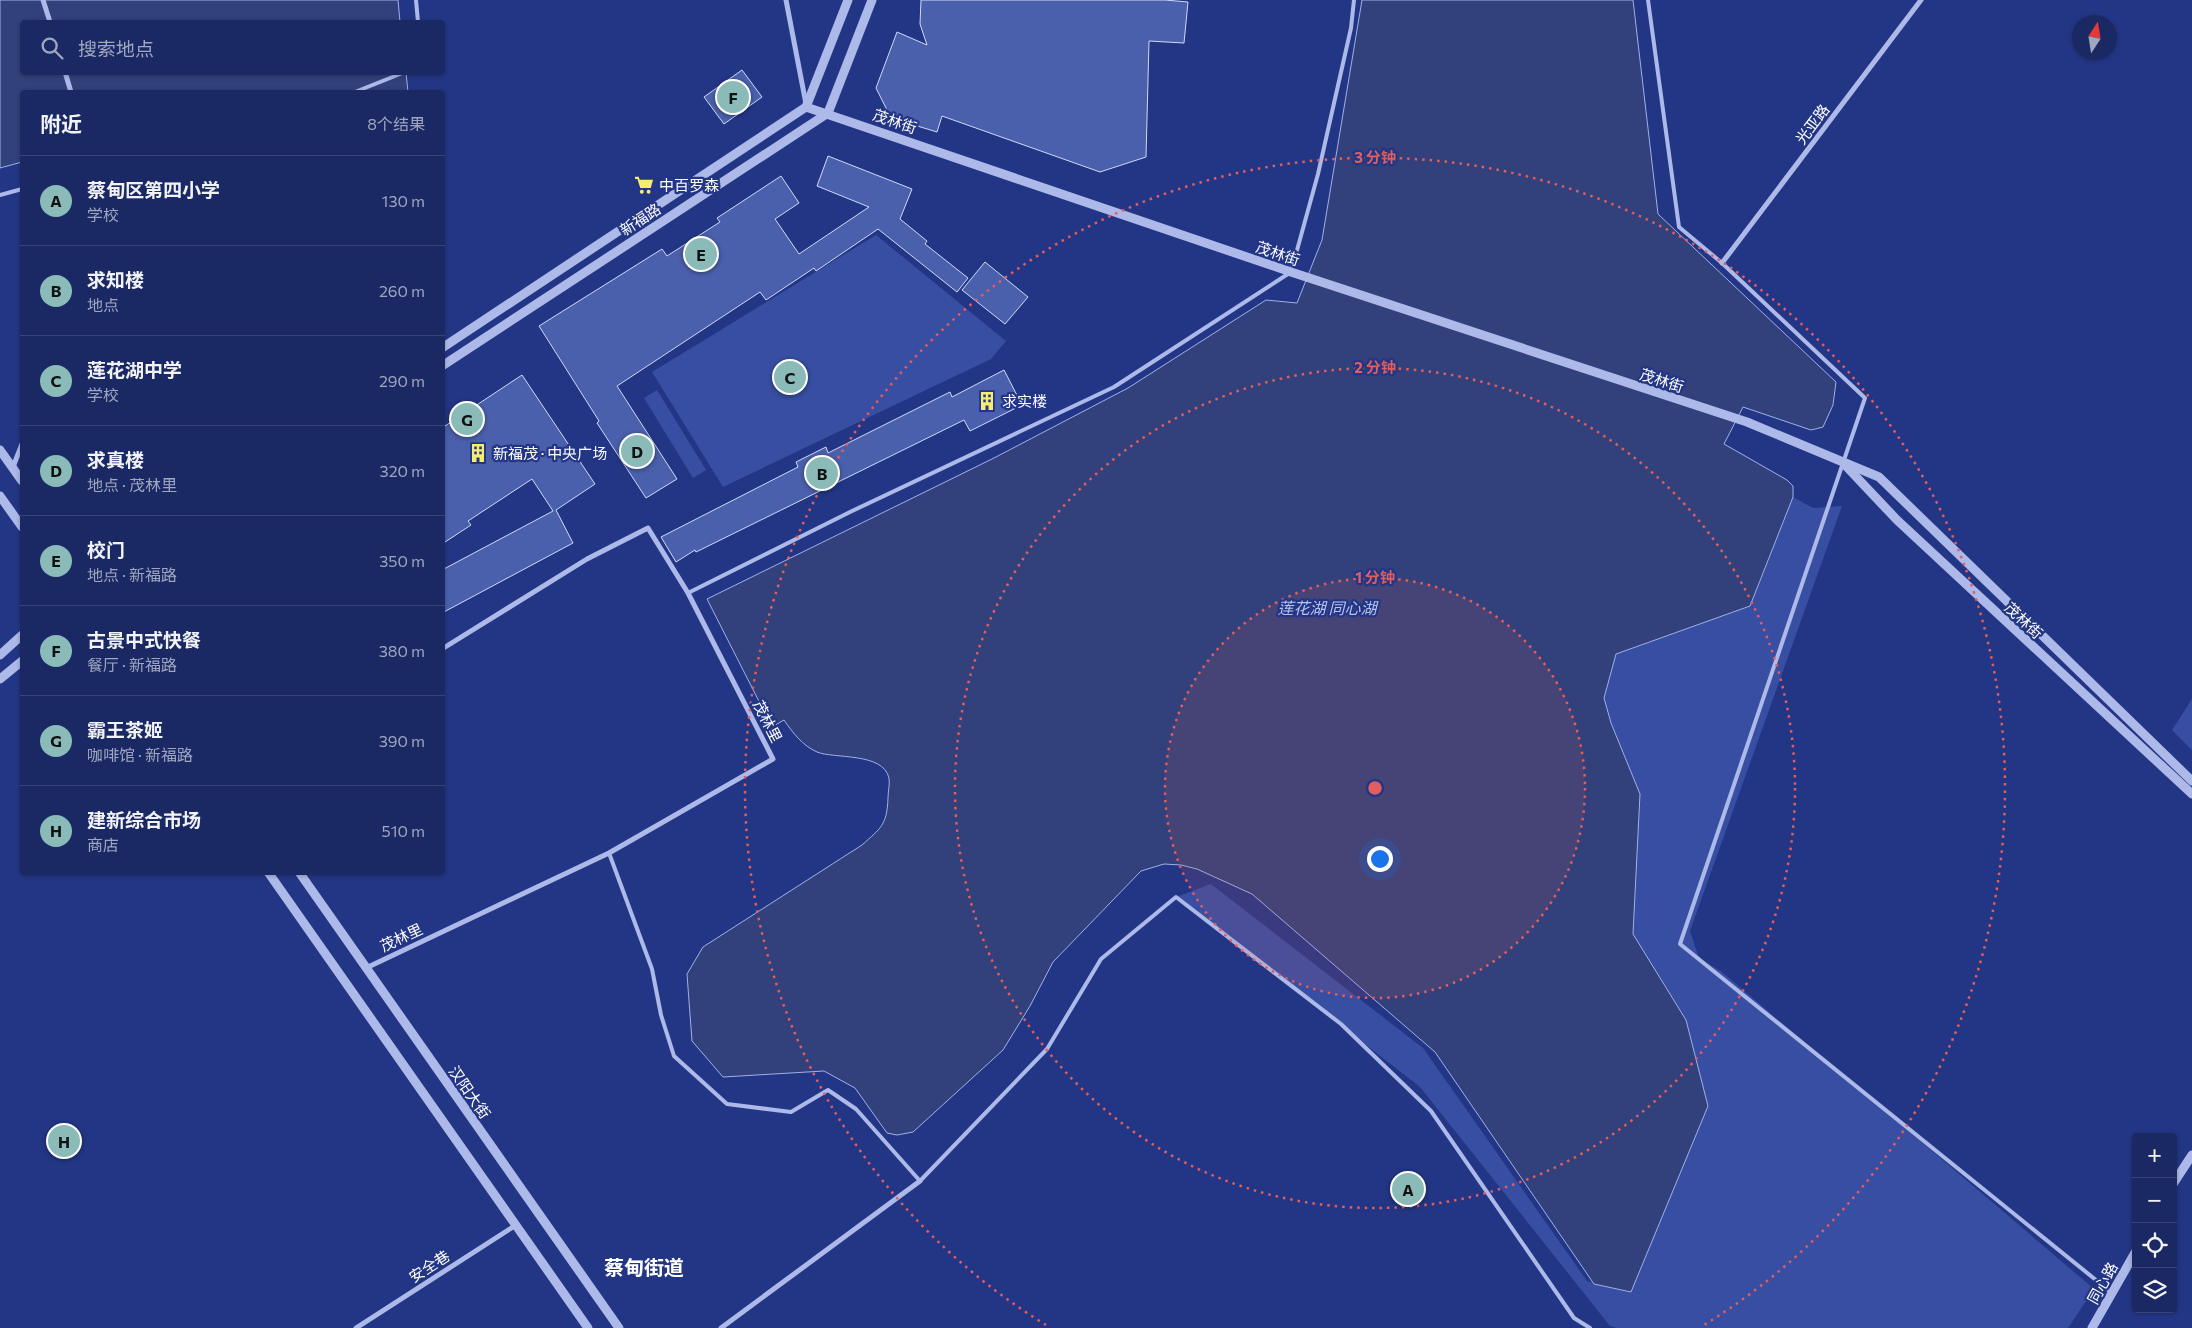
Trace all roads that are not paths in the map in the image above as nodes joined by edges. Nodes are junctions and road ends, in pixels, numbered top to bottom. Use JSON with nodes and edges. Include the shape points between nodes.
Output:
{"nodes":[{"id":1,"x":42,"y":0,"type":"edge"},
{"id":2,"x":416,"y":0,"type":"edge"},
{"id":3,"x":786,"y":0,"type":"edge"},
{"id":4,"x":848,"y":0,"type":"edge"},
{"id":5,"x":872,"y":0,"type":"edge"},
{"id":6,"x":1354,"y":0,"type":"edge"},
{"id":7,"x":1648,"y":0,"type":"edge"},
{"id":8,"x":1921,"y":0,"type":"edge"},
{"id":9,"x":49,"y":20,"type":"edge"},
{"id":10,"x":418,"y":20,"type":"edge"},
{"id":11,"x":66,"y":75,"type":"edge"},
{"id":12,"x":398,"y":75,"type":"edge"},
{"id":13,"x":70,"y":90,"type":"edge"},
{"id":14,"x":360,"y":90,"type":"edge"},
{"id":15,"x":806,"y":106,"type":"junction"},
{"id":16,"x":828,"y":113,"type":"junction"},
{"id":17,"x":20,"y":190,"type":"edge"},
{"id":18,"x":0,"y":195,"type":"edge"},
{"id":19,"x":1722,"y":263,"type":"junction"},
{"id":20,"x":1291,"y":272,"type":"junction"},
{"id":21,"x":445,"y":346,"type":"edge"},
{"id":22,"x":445,"y":364,"type":"edge"},
{"id":23,"x":20,"y":449,"type":"edge"},
{"id":24,"x":0,"y":450,"type":"edge"},
{"id":25,"x":1842,"y":462,"type":"junction"},
{"id":26,"x":12,"y":467,"type":"junction"},
{"id":27,"x":20,"y":478,"type":"edge"},
{"id":28,"x":0,"y":496,"type":"edge"},
{"id":29,"x":20,"y":523,"type":"edge"},
{"id":30,"x":688,"y":592,"type":"junction"},
{"id":31,"x":20,"y":637,"type":"edge"},
{"id":32,"x":445,"y":647,"type":"edge"},
{"id":33,"x":0,"y":654,"type":"edge"},
{"id":34,"x":20,"y":663,"type":"edge"},
{"id":35,"x":0,"y":679,"type":"edge"},
{"id":36,"x":2192,"y":781,"type":"edge"},
{"id":37,"x":2192,"y":794,"type":"edge"},
{"id":38,"x":610,"y":853,"type":"junction"},
{"id":39,"x":270,"y":875,"type":"edge"},
{"id":40,"x":300,"y":875,"type":"edge"},
{"id":41,"x":365,"y":968,"type":"junction"},
{"id":42,"x":2192,"y":1155,"type":"edge"},
{"id":43,"x":2177,"y":1178,"type":"edge"},
{"id":44,"x":920,"y":1181,"type":"junction"},
{"id":45,"x":516,"y":1224,"type":"junction"},
{"id":46,"x":2132,"y":1258,"type":"edge"},
{"id":47,"x":2112,"y":1293,"type":"junction"},
{"id":48,"x":356,"y":1328,"type":"edge"},
{"id":49,"x":588,"y":1328,"type":"edge"},
{"id":50,"x":619,"y":1328,"type":"edge"},
{"id":51,"x":721,"y":1328,"type":"edge"},
{"id":52,"x":1590,"y":1328,"type":"edge"},
{"id":53,"x":2092,"y":1328,"type":"edge"}],
"edges":[{"from":1,"to":9,"type":"street"},
{"from":2,"to":10,"type":"lane"},
{"from":3,"to":15,"type":"street"},
{"from":4,"to":15,"type":"street"},
{"from":5,"to":16,"type":"street"},
{"from":6,"to":20,"type":"lane","via":[[1351,28],[1318,174]]},
{"from":7,"to":19,"type":"lane","via":[[1679,227]]},
{"from":8,"to":19,"type":"street","name":"光亚路"},
{"from":11,"to":13,"type":"street"},
{"from":12,"to":14,"type":"lane"},
{"from":15,"to":16,"type":"street","name":"茂林街"},
{"from":15,"to":21,"type":"street","name":"新福路"},
{"from":16,"to":20,"type":"street","name":"茂林街"},
{"from":16,"to":22,"type":"street","name":"新福路"},
{"from":17,"to":18,"type":"lane"},
{"from":19,"to":25,"type":"lane","via":[[1865,398]]},
{"from":20,"to":25,"type":"street","name":"茂林街","via":[[1747,422]]},
{"from":20,"to":30,"type":"lane","via":[[1114,387]]},
{"from":23,"to":26,"type":"street"},
{"from":24,"to":26,"type":"street"},
{"from":25,"to":36,"type":"street","name":"茂林街","via":[[1879,477]]},
{"from":25,"to":37,"type":"street","name":"茂林街","via":[[1897,520]]},
{"from":25,"to":47,"type":"lane","via":[[1680,944]]},
{"from":26,"to":27,"type":"street"},
{"from":28,"to":29,"type":"street"},
{"from":30,"to":32,"type":"street","name":"茂林里","via":[[648,528],[587,559]]},
{"from":30,"to":38,"type":"street","name":"茂林里","via":[[774,759]]},
{"from":31,"to":33,"type":"street"},
{"from":34,"to":35,"type":"street"},
{"from":38,"to":41,"type":"street","name":"茂林里"},
{"from":38,"to":44,"type":"lane","via":[[652,969],[661,1015],[674,1056],[727,1104],[791,1112],[828,1090],[856,1109]]},
{"from":39,"to":45,"type":"street"},
{"from":40,"to":41,"type":"street","name":"汉阳大街"},
{"from":41,"to":50,"type":"street","name":"汉阳大街"},
{"from":42,"to":43,"type":"street"},
{"from":44,"to":51,"type":"street"},
{"from":44,"to":52,"type":"lane","via":[[1047,1049],[1102,959],[1176,897],[1341,1024],[1431,1111],[1574,1318]]},
{"from":45,"to":48,"type":"street","name":"安全巷"},
{"from":45,"to":49,"type":"street"},
{"from":46,"to":47,"type":"street","name":"同心路"},
{"from":47,"to":53,"type":"street","name":"同心路"}]}
